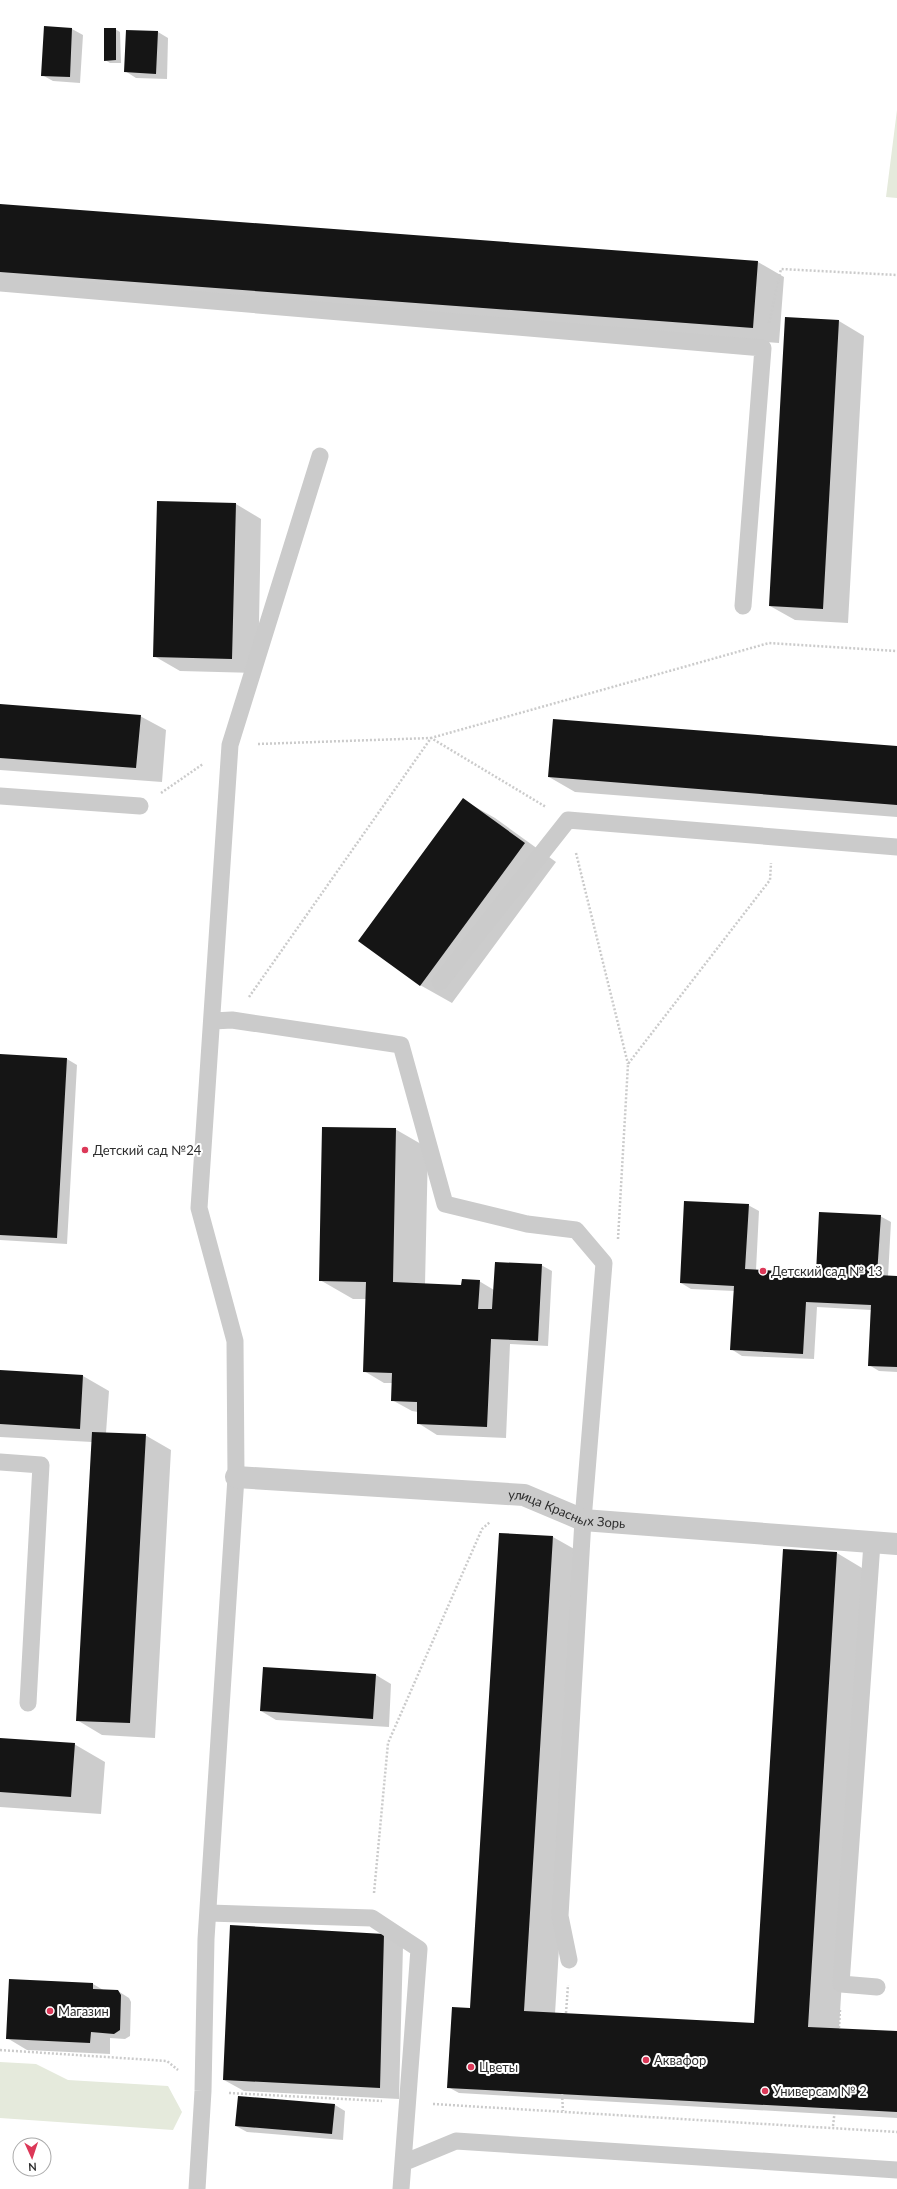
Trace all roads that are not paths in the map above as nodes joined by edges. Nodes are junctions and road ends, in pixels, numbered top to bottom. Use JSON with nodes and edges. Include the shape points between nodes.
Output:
{"nodes":[{"id":1,"x":0,"y":283,"type":"edge"},
{"id":2,"x":320,"y":456,"type":"dead end"},
{"id":3,"x":743,"y":606,"type":"dead end"},
{"id":4,"x":0,"y":796,"type":"edge"},
{"id":5,"x":140,"y":806,"type":"road end"},
{"id":6,"x":897,"y":846,"type":"edge"},
{"id":7,"x":440,"y":982,"type":"dead end"},
{"id":8,"x":213,"y":1021,"type":"junction"},
{"id":9,"x":0,"y":1462,"type":"edge"},
{"id":10,"x":236,"y":1477,"type":"junction"},
{"id":11,"x":583,"y":1520,"type":"junction"},
{"id":12,"x":872,"y":1543,"type":"junction"},
{"id":13,"x":897,"y":1544,"type":"edge"},
{"id":14,"x":28,"y":1703,"type":"dead end"},
{"id":15,"x":209,"y":1913,"type":"junction"},
{"id":16,"x":569,"y":1960,"type":"dead end"},
{"id":17,"x":877,"y":1987,"type":"dead end"},
{"id":18,"x":403,"y":2163,"type":"junction"},
{"id":19,"x":897,"y":2170,"type":"edge"},
{"id":20,"x":197,"y":2189,"type":"edge"},
{"id":21,"x":401,"y":2189,"type":"edge"}],
"edges":[{"from":1,"to":3,"type":"lane","via":[[763,348]]},
{"from":2,"to":8,"type":"lane","via":[[230,745]]},
{"from":4,"to":5,"type":"lane"},
{"from":6,"to":7,"type":"lane","via":[[568,820]]},
{"from":8,"to":10,"type":"lane","via":[[199,1208],[235,1341]]},
{"from":8,"to":11,"type":"lane","via":[[232,1020],[401,1045],[445,1204],[528,1224],[576,1230],[604,1263]]},
{"from":9,"to":14,"type":"lane","via":[[41,1465]]},
{"from":10,"to":11,"type":"street","name":"улица Красных Зорь","via":[[524,1495]]},
{"from":10,"to":15,"type":"lane"},
{"from":11,"to":12,"type":"street","name":"улица Красных Зорь"},
{"from":11,"to":16,"type":"lane","via":[[560,1916]]},
{"from":12,"to":13,"type":"street","name":"улица Красных Зорь"},
{"from":12,"to":17,"type":"lane","via":[[841,1984]]},
{"from":15,"to":18,"type":"lane","via":[[372,1918],[419,1949]]},
{"from":15,"to":20,"type":"lane"},
{"from":18,"to":19,"type":"lane","via":[[456,2141]]},
{"from":18,"to":21,"type":"lane"}]}
